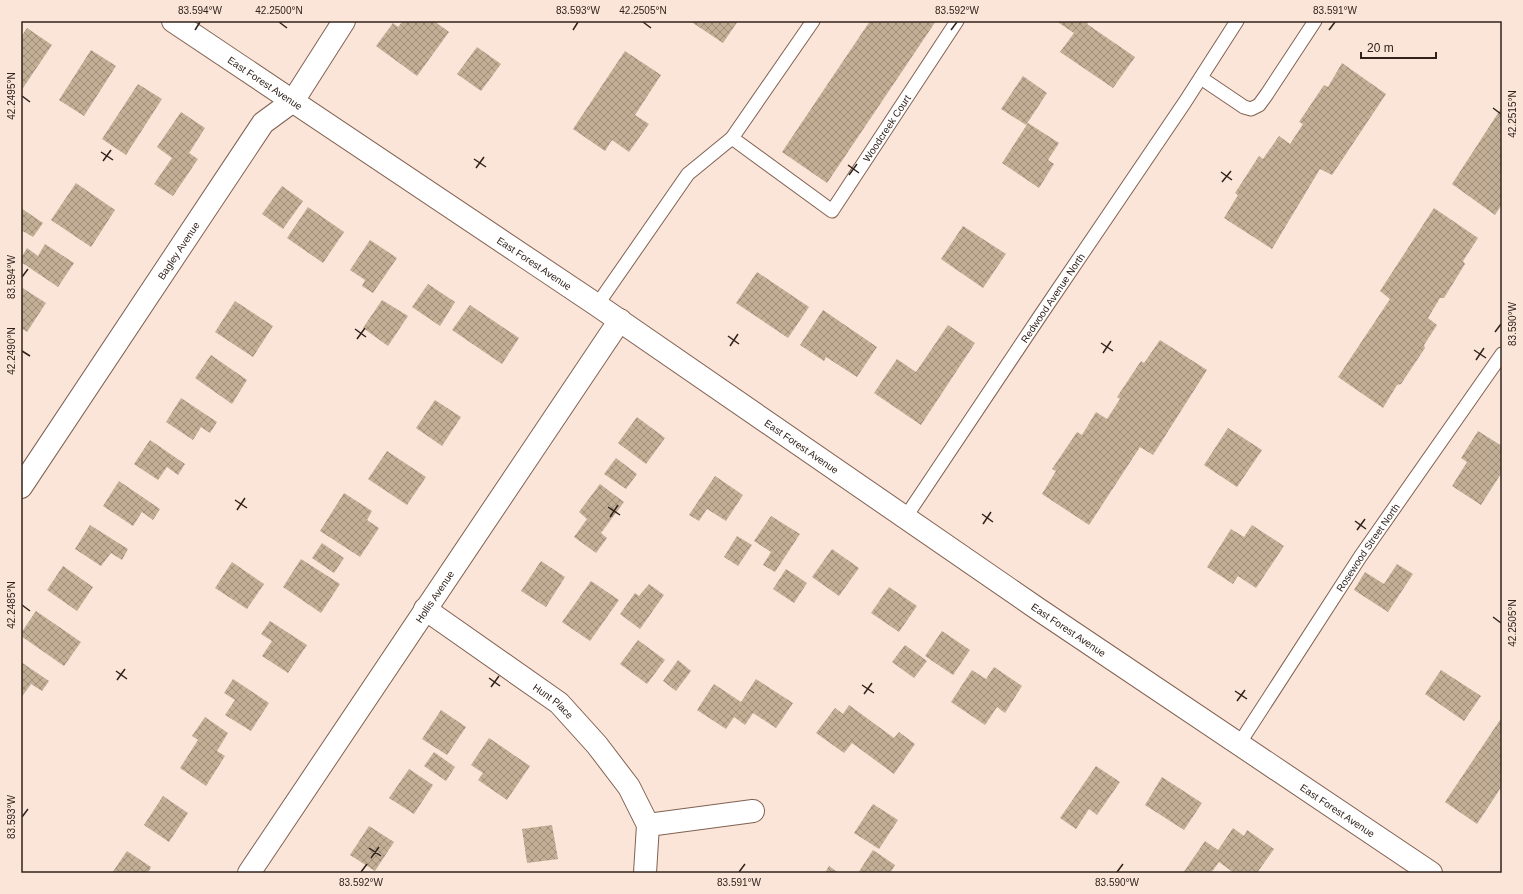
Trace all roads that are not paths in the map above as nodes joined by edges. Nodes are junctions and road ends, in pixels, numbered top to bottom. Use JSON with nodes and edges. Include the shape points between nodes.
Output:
{"nodes":[{"id":1,"x":172,"y":21,"type":"edge"},
{"id":2,"x":344,"y":21,"type":"edge"},
{"id":3,"x":812,"y":21,"type":"edge"},
{"id":4,"x":957,"y":21,"type":"edge"},
{"id":5,"x":1236,"y":21,"type":"edge"},
{"id":6,"x":1315,"y":21,"type":"edge"},
{"id":7,"x":1201,"y":78,"type":"junction"},
{"id":8,"x":293,"y":101,"type":"junction"},
{"id":9,"x":732,"y":138,"type":"junction"},
{"id":10,"x":597,"y":305,"type":"junction"},
{"id":11,"x":620,"y":320,"type":"junction"},
{"id":12,"x":1502,"y":354,"type":"edge"},
{"id":13,"x":21,"y":487,"type":"edge"},
{"id":14,"x":905,"y":518,"type":"junction"},
{"id":15,"x":425,"y":610,"type":"junction"},
{"id":16,"x":1240,"y":744,"type":"junction"},
{"id":17,"x":753,"y":811,"type":"dead end"},
{"id":18,"x":648,"y":825,"type":"junction"},
{"id":19,"x":249,"y":873,"type":"edge"},
{"id":20,"x":645,"y":873,"type":"edge"},
{"id":21,"x":1431,"y":873,"type":"edge"}],
"edges":[{"from":1,"to":8,"type":"street","name":"East Forest Avenue"},
{"from":2,"to":8,"type":"street","name":"Bagley Avenue"},
{"from":3,"to":9,"type":"lane"},
{"from":4,"to":9,"type":"lane","name":"Woodcreek Court","via":[[832,211]]},
{"from":5,"to":7,"type":"lane","name":"Redwood Avenue North"},
{"from":6,"to":7,"type":"lane","via":[[1268,94],[1252,109],[1244,107]]},
{"from":7,"to":14,"type":"lane","name":"Redwood Avenue North"},
{"from":8,"to":10,"type":"street","name":"East Forest Avenue"},
{"from":8,"to":13,"type":"street","name":"Bagley Avenue","via":[[263,124]]},
{"from":9,"to":10,"type":"lane","via":[[688,174]]},
{"from":10,"to":11,"type":"street","name":"East Forest Avenue"},
{"from":11,"to":14,"type":"street","name":"East Forest Avenue"},
{"from":11,"to":15,"type":"street","name":"Hollis Avenue"},
{"from":12,"to":16,"type":"lane","name":"Rosewood Street North","via":[[1360,557]]},
{"from":14,"to":16,"type":"street","name":"East Forest Avenue"},
{"from":15,"to":18,"type":"street","name":"Hunt Place","via":[[559,703],[629,787]]},
{"from":15,"to":19,"type":"street","name":"Hollis Avenue"},
{"from":16,"to":21,"type":"street","name":"East Forest Avenue"},
{"from":17,"to":18,"type":"street"},
{"from":18,"to":20,"type":"street"}]}
